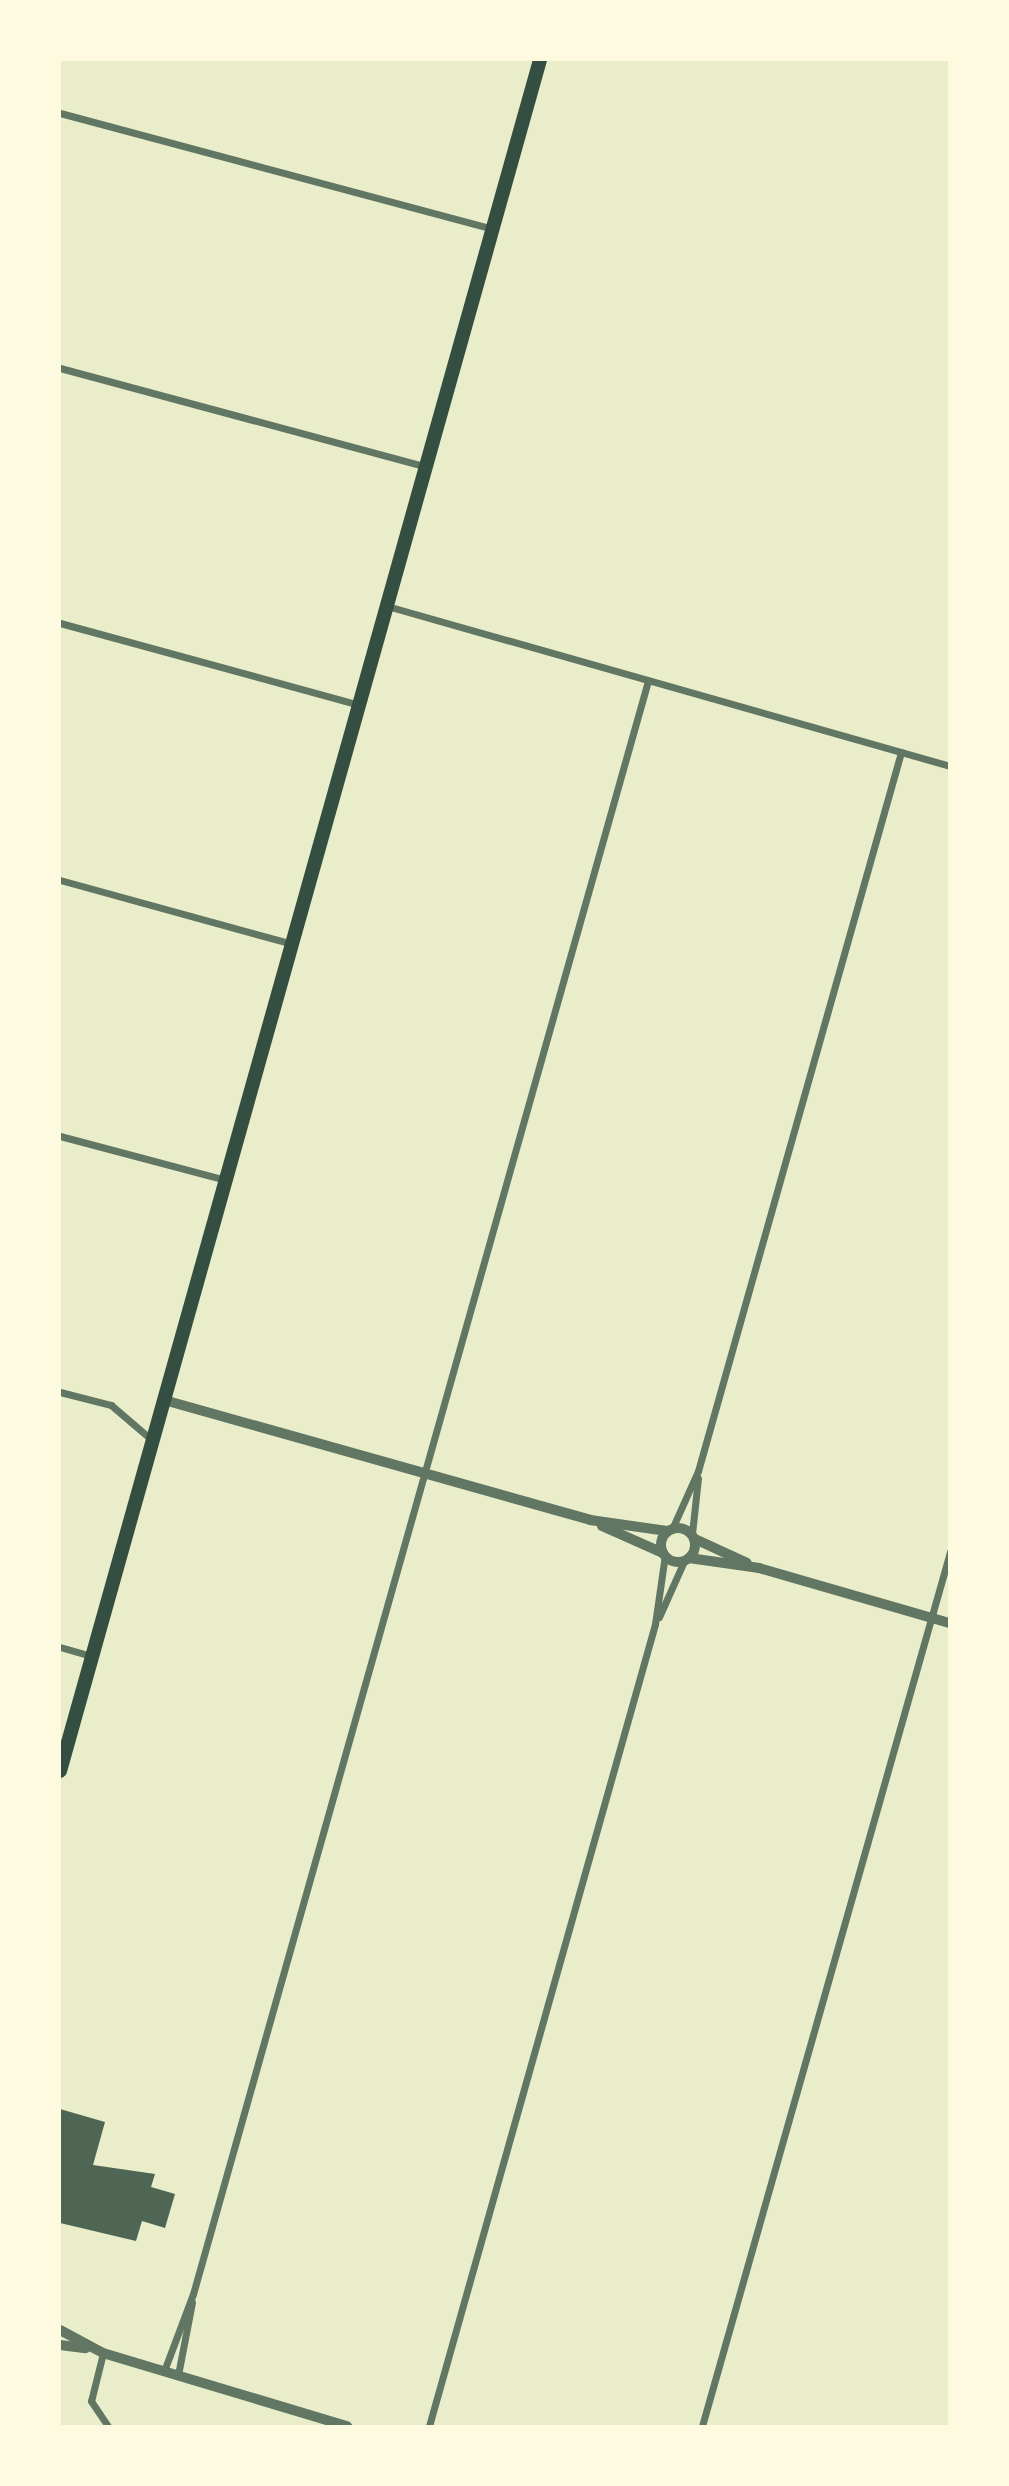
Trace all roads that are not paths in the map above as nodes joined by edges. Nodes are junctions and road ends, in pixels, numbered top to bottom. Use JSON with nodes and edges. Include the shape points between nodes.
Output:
{"nodes":[{"id":1,"x":540,"y":60,"type":"edge"},
{"id":2,"x":60,"y":113,"type":"edge"},
{"id":3,"x":493,"y":229,"type":"junction"},
{"id":4,"x":60,"y":368,"type":"edge"},
{"id":5,"x":426,"y":467,"type":"junction"},
{"id":6,"x":387,"y":606,"type":"junction"},
{"id":7,"x":60,"y":623,"type":"edge"},
{"id":8,"x":648,"y":681,"type":"junction"},
{"id":9,"x":359,"y":705,"type":"junction"},
{"id":10,"x":901,"y":752,"type":"junction"},
{"id":11,"x":950,"y":766,"type":"edge"},
{"id":12,"x":60,"y":880,"type":"edge"},
{"id":13,"x":292,"y":944,"type":"junction"},
{"id":14,"x":60,"y":1136,"type":"edge"},
{"id":15,"x":225,"y":1181,"type":"junction"},
{"id":16,"x":60,"y":1392,"type":"edge"},
{"id":17,"x":164,"y":1400,"type":"junction"},
{"id":18,"x":152,"y":1441,"type":"junction"},
{"id":19,"x":698,"y":1471,"type":"junction"},
{"id":20,"x":425,"y":1475,"type":"junction"},
{"id":21,"x":590,"y":1520,"type":"junction"},
{"id":22,"x":670,"y":1530,"type":"junction"},
{"id":23,"x":693,"y":1536,"type":"junction"},
{"id":24,"x":950,"y":1552,"type":"edge"},
{"id":25,"x":664,"y":1554,"type":"junction"},
{"id":26,"x":687,"y":1560,"type":"junction"},
{"id":27,"x":760,"y":1568,"type":"junction"},
{"id":28,"x":931,"y":1618,"type":"junction"},
{"id":29,"x":950,"y":1623,"type":"edge"},
{"id":30,"x":656,"y":1624,"type":"junction"},
{"id":31,"x":60,"y":1647,"type":"edge"},
{"id":32,"x":92,"y":1656,"type":"junction"},
{"id":33,"x":60,"y":1771,"type":"edge"},
{"id":34,"x":193,"y":2294,"type":"junction"},
{"id":35,"x":60,"y":2330,"type":"edge"},
{"id":36,"x":60,"y":2345,"type":"edge"},
{"id":37,"x":98,"y":2351,"type":"junction"},
{"id":38,"x":164,"y":2371,"type":"junction"},
{"id":39,"x":178,"y":2375,"type":"junction"},
{"id":40,"x":108,"y":2427,"type":"edge"},
{"id":41,"x":347,"y":2427,"type":"edge"},
{"id":42,"x":429,"y":2427,"type":"edge"},
{"id":43,"x":702,"y":2427,"type":"edge"}],
"edges":[{"from":1,"to":3,"type":"main road"},
{"from":2,"to":3,"type":"street"},
{"from":3,"to":5,"type":"main road"},
{"from":4,"to":5,"type":"street"},
{"from":5,"to":6,"type":"main road"},
{"from":6,"to":8,"type":"street"},
{"from":6,"to":9,"type":"main road"},
{"from":7,"to":9,"type":"street"},
{"from":8,"to":10,"type":"street"},
{"from":8,"to":20,"type":"street"},
{"from":9,"to":13,"type":"main road"},
{"from":10,"to":11,"type":"street"},
{"from":10,"to":19,"type":"street"},
{"from":12,"to":13,"type":"street"},
{"from":13,"to":15,"type":"main road"},
{"from":14,"to":15,"type":"street"},
{"from":15,"to":17,"type":"main road"},
{"from":16,"to":18,"type":"street","via":[[111,1405]]},
{"from":17,"to":18,"type":"main road"},
{"from":17,"to":20,"type":"street"},
{"from":18,"to":32,"type":"main road"},
{"from":19,"to":22,"type":"street"},
{"from":19,"to":23,"type":"street"},
{"from":20,"to":21,"type":"street"},
{"from":20,"to":34,"type":"street"},
{"from":21,"to":22,"type":"street"},
{"from":21,"to":25,"type":"street"},
{"from":22,"to":23,"type":"street"},
{"from":22,"to":25,"type":"street"},
{"from":23,"to":26,"type":"street"},
{"from":23,"to":27,"type":"street"},
{"from":24,"to":28,"type":"street"},
{"from":25,"to":26,"type":"street"},
{"from":25,"to":30,"type":"street"},
{"from":26,"to":27,"type":"street"},
{"from":26,"to":30,"type":"street"},
{"from":27,"to":28,"type":"street"},
{"from":28,"to":29,"type":"street"},
{"from":28,"to":43,"type":"street"},
{"from":30,"to":42,"type":"street"},
{"from":31,"to":32,"type":"street"},
{"from":32,"to":33,"type":"main road"},
{"from":34,"to":38,"type":"street"},
{"from":34,"to":39,"type":"street"},
{"from":35,"to":37,"type":"street"},
{"from":36,"to":37,"type":"street"},
{"from":37,"to":38,"type":"street"},
{"from":37,"to":40,"type":"street","via":[[91,2401]]},
{"from":38,"to":39,"type":"street"},
{"from":39,"to":41,"type":"street"}]}
